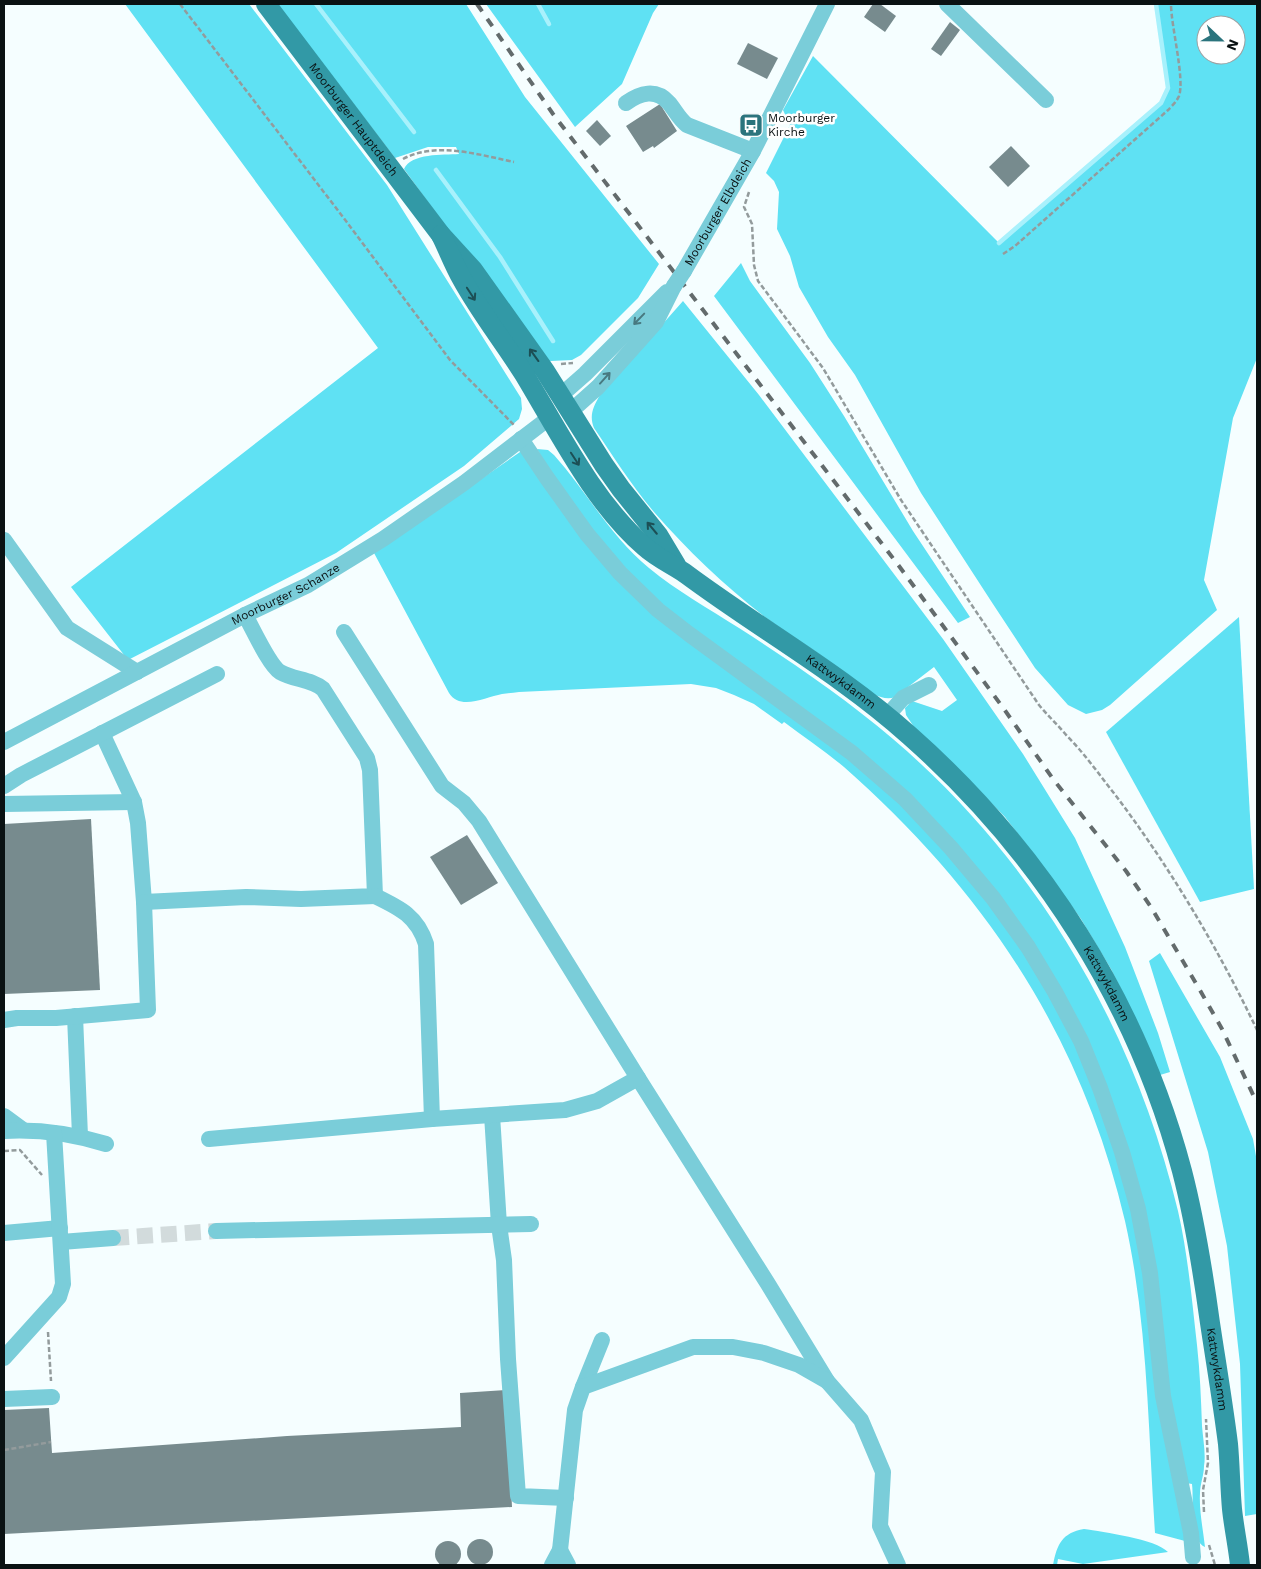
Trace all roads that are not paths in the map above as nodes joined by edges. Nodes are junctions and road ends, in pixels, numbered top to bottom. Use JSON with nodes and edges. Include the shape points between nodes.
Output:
{"nodes":[{"id":1,"x":266,"y":4,"type":"edge"},
{"id":2,"x":827,"y":4,"type":"edge"},
{"id":3,"x":947,"y":4,"type":"edge"},
{"id":4,"x":1046,"y":100,"type":"dead end"},
{"id":5,"x":626,"y":103,"type":"dead end"},
{"id":6,"x":753,"y":151,"type":"junction"},
{"id":7,"x":441,"y":235,"type":"junction"},
{"id":8,"x":565,"y":404,"type":"junction"},
{"id":9,"x":548,"y":418,"type":"junction"},
{"id":10,"x":521,"y":439,"type":"junction"},
{"id":11,"x":4,"y":540,"type":"edge"},
{"id":12,"x":679,"y":569,"type":"junction"},
{"id":13,"x":245,"y":615,"type":"junction"},
{"id":14,"x":344,"y":632,"type":"dead end"},
{"id":15,"x":137,"y":672,"type":"junction"},
{"id":16,"x":217,"y":674,"type":"dead end"},
{"id":17,"x":929,"y":685,"type":"dead end"},
{"id":18,"x":887,"y":716,"type":"junction"},
{"id":19,"x":102,"y":733,"type":"junction"},
{"id":20,"x":4,"y":742,"type":"edge"},
{"id":21,"x":4,"y":786,"type":"edge"},
{"id":22,"x":134,"y":802,"type":"junction"},
{"id":23,"x":4,"y":804,"type":"edge"},
{"id":24,"x":375,"y":896,"type":"junction"},
{"id":25,"x":144,"y":902,"type":"junction"},
{"id":26,"x":75,"y":1016,"type":"junction"},
{"id":27,"x":4,"y":1020,"type":"edge"},
{"id":28,"x":638,"y":1078,"type":"junction"},
{"id":29,"x":492,"y":1115,"type":"junction"},
{"id":30,"x":4,"y":1116,"type":"edge"},
{"id":31,"x":432,"y":1119,"type":"junction"},
{"id":32,"x":23,"y":1130,"type":"junction"},
{"id":33,"x":4,"y":1131,"type":"edge"},
{"id":34,"x":54,"y":1134,"type":"junction"},
{"id":35,"x":80,"y":1136,"type":"junction"},
{"id":36,"x":209,"y":1138,"type":"dead end"},
{"id":37,"x":106,"y":1144,"type":"dead end"},
{"id":38,"x":531,"y":1224,"type":"dead end"},
{"id":39,"x":499,"y":1225,"type":"junction"},
{"id":40,"x":216,"y":1232,"type":"tunnel mouth"},
{"id":41,"x":4,"y":1233,"type":"edge"},
{"id":42,"x":61,"y":1235,"type":"junction"},
{"id":43,"x":113,"y":1238,"type":"tunnel mouth"},
{"id":44,"x":602,"y":1340,"type":"dead end"},
{"id":45,"x":4,"y":1358,"type":"edge"},
{"id":46,"x":827,"y":1381,"type":"junction"},
{"id":47,"x":583,"y":1387,"type":"junction"},
{"id":48,"x":52,"y":1397,"type":"road end"},
{"id":49,"x":4,"y":1400,"type":"edge"},
{"id":50,"x":566,"y":1498,"type":"junction"},
{"id":51,"x":560,"y":1550,"type":"junction"},
{"id":52,"x":1193,"y":1557,"type":"dead end"},
{"id":53,"x":552,"y":1565,"type":"edge"},
{"id":54,"x":568,"y":1565,"type":"edge"},
{"id":55,"x":898,"y":1565,"type":"edge"},
{"id":56,"x":1240,"y":1565,"type":"edge"}],
"edges":[{"from":1,"to":7,"type":"main road","name":"Moorburger Hauptdeich"},
{"from":2,"to":6,"type":"street","name":"Moorburger Elbdeich"},
{"from":3,"to":4,"type":"street"},
{"from":5,"to":6,"type":"street","via":[[642,94],[656,94],[669,103],[687,125]]},
{"from":6,"to":8,"type":"street","name":"Moorburger Elbdeich","bridge":true,"via":[[674,286],[585,374]]},
{"from":8,"to":7,"type":"main road","name":"Moorburger Hauptdeich","one_way":true,"via":[[473,270]]},
{"from":7,"to":9,"type":"main road","name":"Moorburger Hauptdeich","one_way":true,"via":[[462,280],[524,374]]},
{"from":8,"to":9,"type":"main road","via":[[565,416]]},
{"from":12,"to":8,"type":"main road","name":"Kattwykdamm","one_way":true},
{"from":9,"to":10,"type":"street","name":"Moorburger Schanze"},
{"from":9,"to":12,"type":"main road","name":"Kattwykdamm","one_way":true,"via":[[588,480],[622,524],[646,549]]},
{"from":10,"to":13,"type":"street","name":"Moorburger Schanze","via":[[383,539],[308,585]]},
{"from":10,"to":52,"type":"street","via":[[587,534],[620,573],[658,610],[852,753],[905,799],[952,848],[993,898],[1032,954],[1082,1041],[1122,1152],[1135,1199],[1150,1273],[1163,1396]]},
{"from":11,"to":15,"type":"street","via":[[67,628]]},
{"from":12,"to":18,"type":"main road","name":"Kattwykdamm"},
{"from":13,"to":15,"type":"street","name":"Moorburger Schanze"},
{"from":13,"to":24,"type":"street","via":[[275,668],[323,688],[368,758]]},
{"from":14,"to":28,"type":"street","via":[[442,786],[464,803],[479,821]]},
{"from":15,"to":20,"type":"street","name":"Moorburger Schanze"},
{"from":16,"to":19,"type":"street"},
{"from":17,"to":18,"type":"street","via":[[903,698]]},
{"from":18,"to":56,"type":"main road","name":"Kattwykdamm","via":[[979,802],[1054,896],[1116,1000],[1150,1074],[1169,1128],[1195,1228],[1228,1447]]},
{"from":19,"to":21,"type":"street"},
{"from":19,"to":22,"type":"street"},
{"from":22,"to":23,"type":"street"},
{"from":22,"to":25,"type":"street"},
{"from":24,"to":25,"type":"street"},
{"from":24,"to":31,"type":"street","via":[[412,918],[422,930],[426,944]]},
{"from":25,"to":26,"type":"street","via":[[148,1010]]},
{"from":26,"to":27,"type":"street"},
{"from":26,"to":35,"type":"street"},
{"from":28,"to":29,"type":"street","via":[[597,1101],[581,1106]]},
{"from":28,"to":46,"type":"street"},
{"from":29,"to":31,"type":"street"},
{"from":29,"to":39,"type":"street"},
{"from":30,"to":32,"type":"street"},
{"from":31,"to":36,"type":"street"},
{"from":32,"to":33,"type":"street"},
{"from":32,"to":34,"type":"street"},
{"from":34,"to":35,"type":"street"},
{"from":34,"to":42,"type":"street"},
{"from":35,"to":37,"type":"street"},
{"from":38,"to":39,"type":"street"},
{"from":39,"to":40,"type":"street"},
{"from":39,"to":50,"type":"street","via":[[504,1260],[518,1496]]},
{"from":41,"to":42,"type":"street"},
{"from":42,"to":43,"type":"street"},
{"from":42,"to":45,"type":"street","via":[[63,1284],[59,1297]]},
{"from":44,"to":47,"type":"street"},
{"from":46,"to":47,"type":"street","via":[[764,1352],[733,1347],[701,1347]]},
{"from":46,"to":55,"type":"street","via":[[861,1420],[883,1472],[880,1526]]},
{"from":47,"to":50,"type":"street","via":[[575,1410]]},
{"from":48,"to":49,"type":"street"},
{"from":50,"to":51,"type":"street"},
{"from":51,"to":53,"type":"street"},
{"from":51,"to":54,"type":"street"}]}
